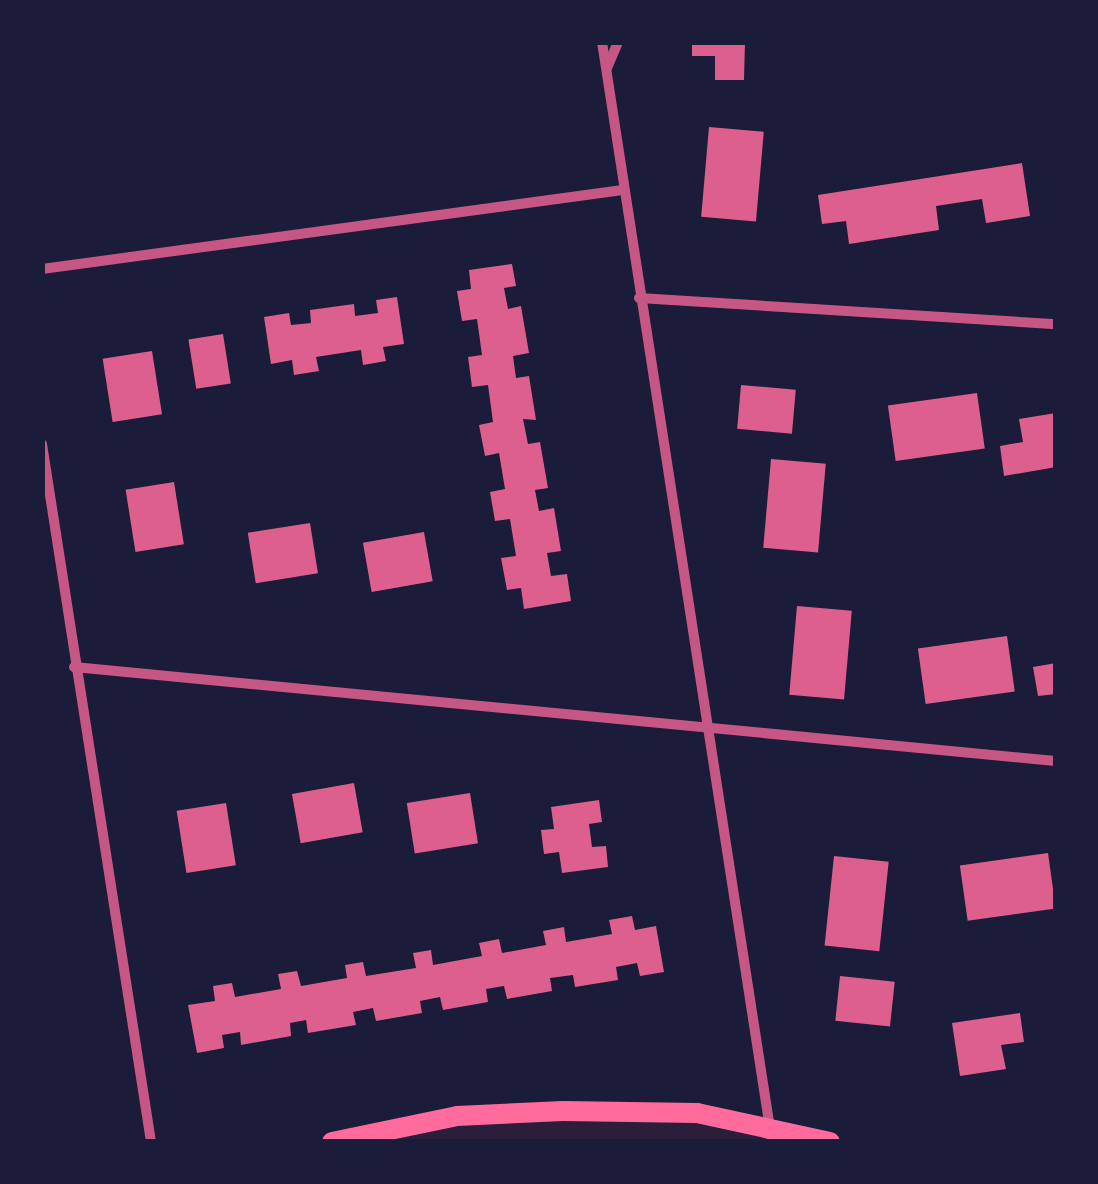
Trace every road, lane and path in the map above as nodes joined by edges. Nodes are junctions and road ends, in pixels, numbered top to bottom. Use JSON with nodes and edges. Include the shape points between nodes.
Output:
{"nodes":[{"id":1,"x":602,"y":42,"type":"edge"},
{"id":2,"x":618,"y":42,"type":"edge"},
{"id":3,"x":606,"y":69,"type":"junction"},
{"id":4,"x":623,"y":190,"type":"junction"},
{"id":5,"x":42,"y":269,"type":"edge"},
{"id":6,"x":639,"y":298,"type":"junction"},
{"id":7,"x":1056,"y":324,"type":"edge"},
{"id":8,"x":42,"y":444,"type":"edge"},
{"id":9,"x":74,"y":666,"type":"junction"},
{"id":10,"x":706,"y":726,"type":"junction"},
{"id":11,"x":1056,"y":761,"type":"edge"},
{"id":12,"x":771,"y":1135,"type":"edge"},
{"id":13,"x":150,"y":1142,"type":"edge"},
{"id":14,"x":332,"y":1142,"type":"edge"},
{"id":15,"x":830,"y":1142,"type":"edge"}],
"edges":[{"from":1,"to":3,"type":"street"},
{"from":2,"to":3,"type":"street"},
{"from":3,"to":4,"type":"street"},
{"from":4,"to":5,"type":"street"},
{"from":4,"to":6,"type":"street"},
{"from":6,"to":7,"type":"street"},
{"from":6,"to":10,"type":"street"},
{"from":8,"to":9,"type":"street"},
{"from":9,"to":10,"type":"street"},
{"from":9,"to":13,"type":"street"},
{"from":10,"to":11,"type":"street"},
{"from":10,"to":12,"type":"street"},
{"from":12,"to":14,"type":"main road","via":[[697,1113],[563,1111],[456,1116]]},
{"from":12,"to":15,"type":"main road"}]}
